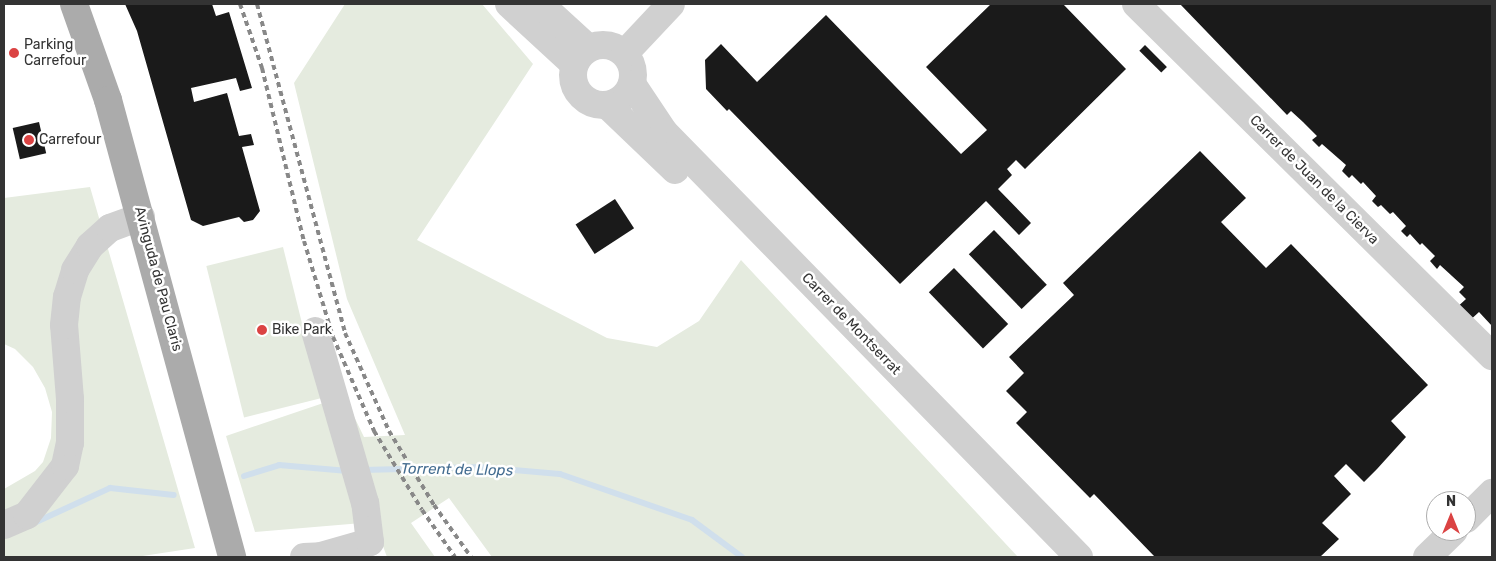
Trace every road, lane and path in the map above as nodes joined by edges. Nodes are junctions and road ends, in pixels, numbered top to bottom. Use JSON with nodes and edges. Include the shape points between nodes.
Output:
{"nodes":[{"id":1,"x":74,"y":4,"type":"edge"},
{"id":2,"x":509,"y":4,"type":"edge"},
{"id":3,"x":540,"y":4,"type":"edge"},
{"id":4,"x":671,"y":4,"type":"edge"},
{"id":5,"x":1136,"y":4,"type":"edge"},
{"id":6,"x":625,"y":53,"type":"junction"},
{"id":7,"x":581,"y":56,"type":"junction"},
{"id":8,"x":632,"y":84,"type":"junction"},
{"id":9,"x":607,"y":105,"type":"junction"},
{"id":10,"x":141,"y":216,"type":"junction"},
{"id":11,"x":315,"y":331,"type":"dead end"},
{"id":12,"x":1492,"y":356,"type":"edge"},
{"id":13,"x":1492,"y":493,"type":"edge"},
{"id":14,"x":1476,"y":509,"type":"edge"},
{"id":15,"x":4,"y":525,"type":"edge"},
{"id":16,"x":1444,"y":541,"type":"edge"},
{"id":17,"x":374,"y":550,"type":"edge"},
{"id":18,"x":232,"y":557,"type":"edge"},
{"id":19,"x":304,"y":557,"type":"edge"},
{"id":20,"x":1053,"y":557,"type":"edge"},
{"id":21,"x":1079,"y":557,"type":"edge"},
{"id":22,"x":1427,"y":557,"type":"edge"}],
"edges":[{"from":1,"to":10,"type":"main road","name":"Avinguda de Pau Claris","via":[[108,100]]},
{"from":2,"to":7,"type":"street"},
{"from":3,"to":7,"type":"street"},
{"from":4,"to":6,"type":"street"},
{"from":5,"to":12,"type":"street","name":"Carrer de Juan de la Cierva"},
{"from":6,"to":7,"type":"street","via":[[607,44]]},
{"from":6,"to":8,"type":"street","via":[[634,73]]},
{"from":7,"to":9,"type":"street","via":[[574,85],[582,97],[594,104]]},
{"from":8,"to":9,"type":"street","via":[[620,100]]},
{"from":8,"to":21,"type":"street","name":"Carrer de Montserrat","via":[[664,132]]},
{"from":9,"to":20,"type":"street","name":"Carrer de Montserrat","via":[[650,144]]},
{"from":10,"to":15,"type":"street","via":[[110,228],[90,246],[76,270],[66,296],[64,325],[70,399],[70,443],[65,466],[27,514]]},
{"from":10,"to":18,"type":"main road","name":"Avinguda de Pau Claris"},
{"from":11,"to":17,"type":"street","via":[[365,503]]},
{"from":13,"to":14,"type":"street"},
{"from":16,"to":22,"type":"street"},
{"from":17,"to":19,"type":"street"}]}
